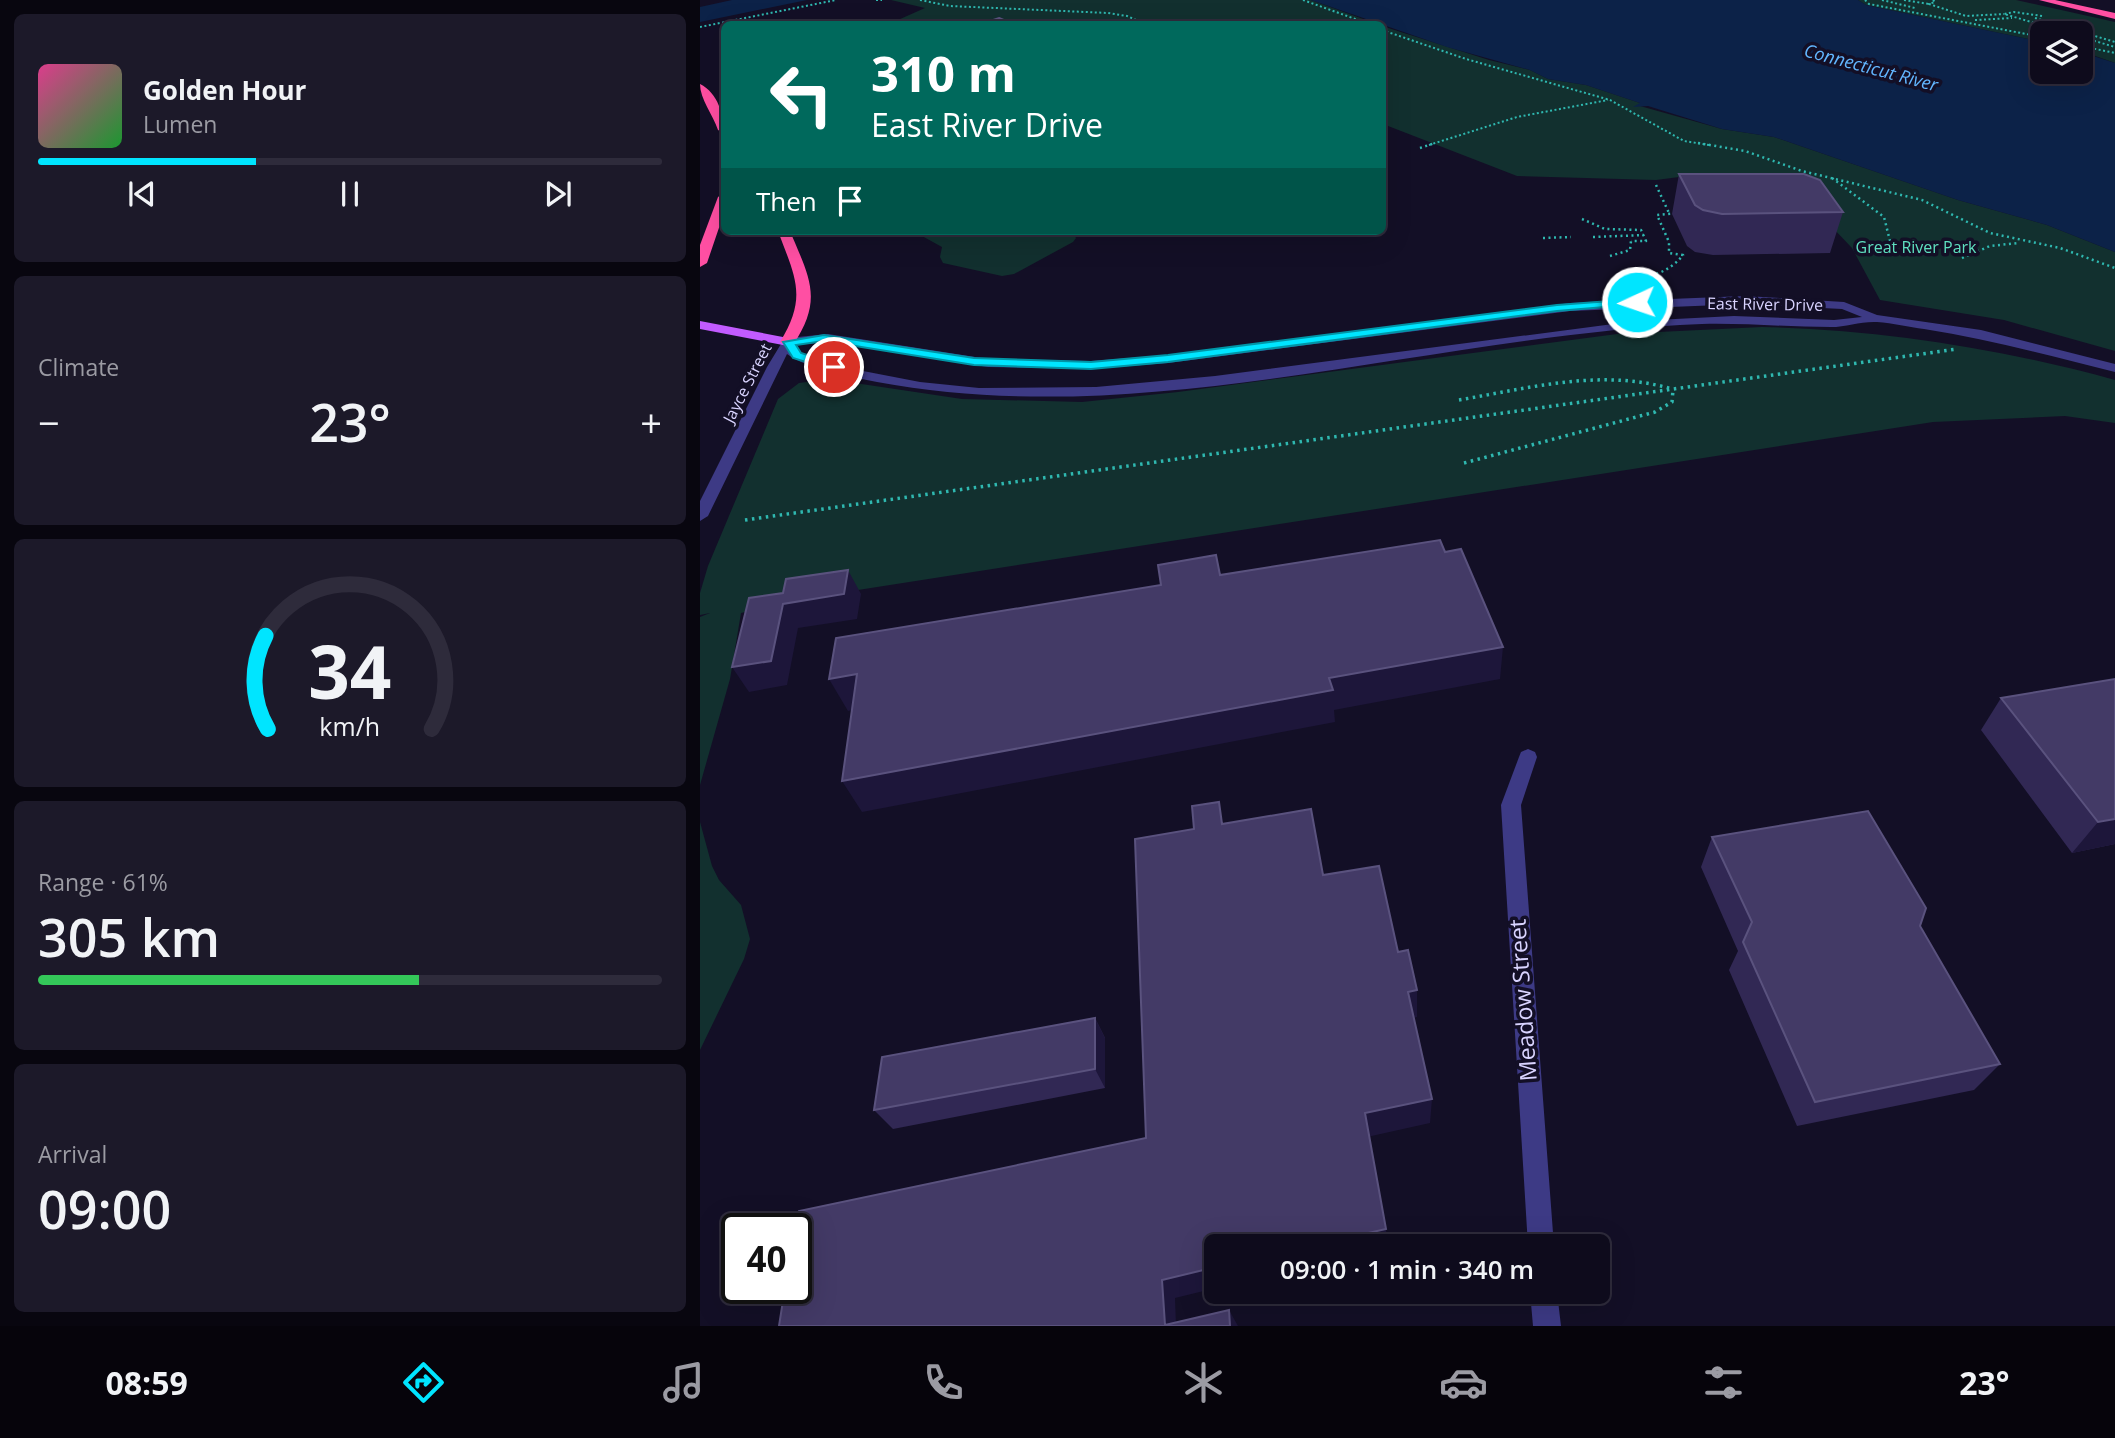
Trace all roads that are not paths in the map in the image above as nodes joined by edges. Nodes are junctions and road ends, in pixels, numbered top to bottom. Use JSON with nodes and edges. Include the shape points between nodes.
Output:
{"nodes":[{"id":1,"x":2043,"y":0,"type":"edge"},
{"id":2,"x":2091,"y":0,"type":"edge"},
{"id":3,"x":2115,"y":5,"type":"edge"},
{"id":4,"x":2115,"y":16,"type":"edge"},
{"id":5,"x":700,"y":87,"type":"edge"},
{"id":6,"x":721,"y":120,"type":"edge"},
{"id":7,"x":721,"y":205,"type":"edge"},
{"id":8,"x":785,"y":235,"type":"edge"},
{"id":9,"x":700,"y":263,"type":"edge"},
{"id":10,"x":1617,"y":303,"type":"junction"},
{"id":11,"x":1874,"y":318,"type":"junction"},
{"id":12,"x":700,"y":325,"type":"edge"},
{"id":13,"x":1628,"y":326,"type":"junction"},
{"id":14,"x":788,"y":342,"type":"junction"},
{"id":15,"x":1215,"y":352,"type":"junction"},
{"id":16,"x":2115,"y":368,"type":"edge"},
{"id":17,"x":1225,"y":379,"type":"junction"},
{"id":18,"x":700,"y":516,"type":"edge"},
{"id":19,"x":1528,"y":757,"type":"dead end"},
{"id":20,"x":1540,"y":1234,"type":"edge"},
{"id":21,"x":1545,"y":1304,"type":"edge"},
{"id":22,"x":1547,"y":1326,"type":"edge"}],
"edges":[{"from":1,"to":4,"type":"highway"},
{"from":2,"to":3,"type":"highway"},
{"from":5,"to":6,"type":"highway"},
{"from":7,"to":9,"type":"highway"},
{"from":8,"to":14,"type":"highway","via":[[807,295],[806,314]]},
{"from":10,"to":11,"type":"street","name":"East River Drive","via":[[1808,303],[1848,307]]},
{"from":10,"to":13,"type":"street"},
{"from":10,"to":15,"type":"street","name":"East River Drive"},
{"from":11,"to":13,"type":"street","name":"East River Drive","via":[[1850,323],[1744,320]]},
{"from":11,"to":16,"type":"street","name":"East River Drive","via":[[1990,336]]},
{"from":12,"to":14,"type":"main road","name":"East River Drive"},
{"from":13,"to":17,"type":"street","name":"East River Drive"},
{"from":14,"to":15,"type":"street","name":"East River Drive","via":[[828,338],[948,359],[1025,366],[1104,365]]},
{"from":14,"to":17,"type":"street","name":"East River Drive","via":[[797,356],[834,367],[979,393],[1093,393]]},
{"from":14,"to":18,"type":"street","name":"Jayce Street"},
{"from":15,"to":17,"type":"street"},
{"from":19,"to":20,"type":"street","name":"Meadow Street","via":[[1511,805]]},
{"from":21,"to":22,"type":"street"}]}
